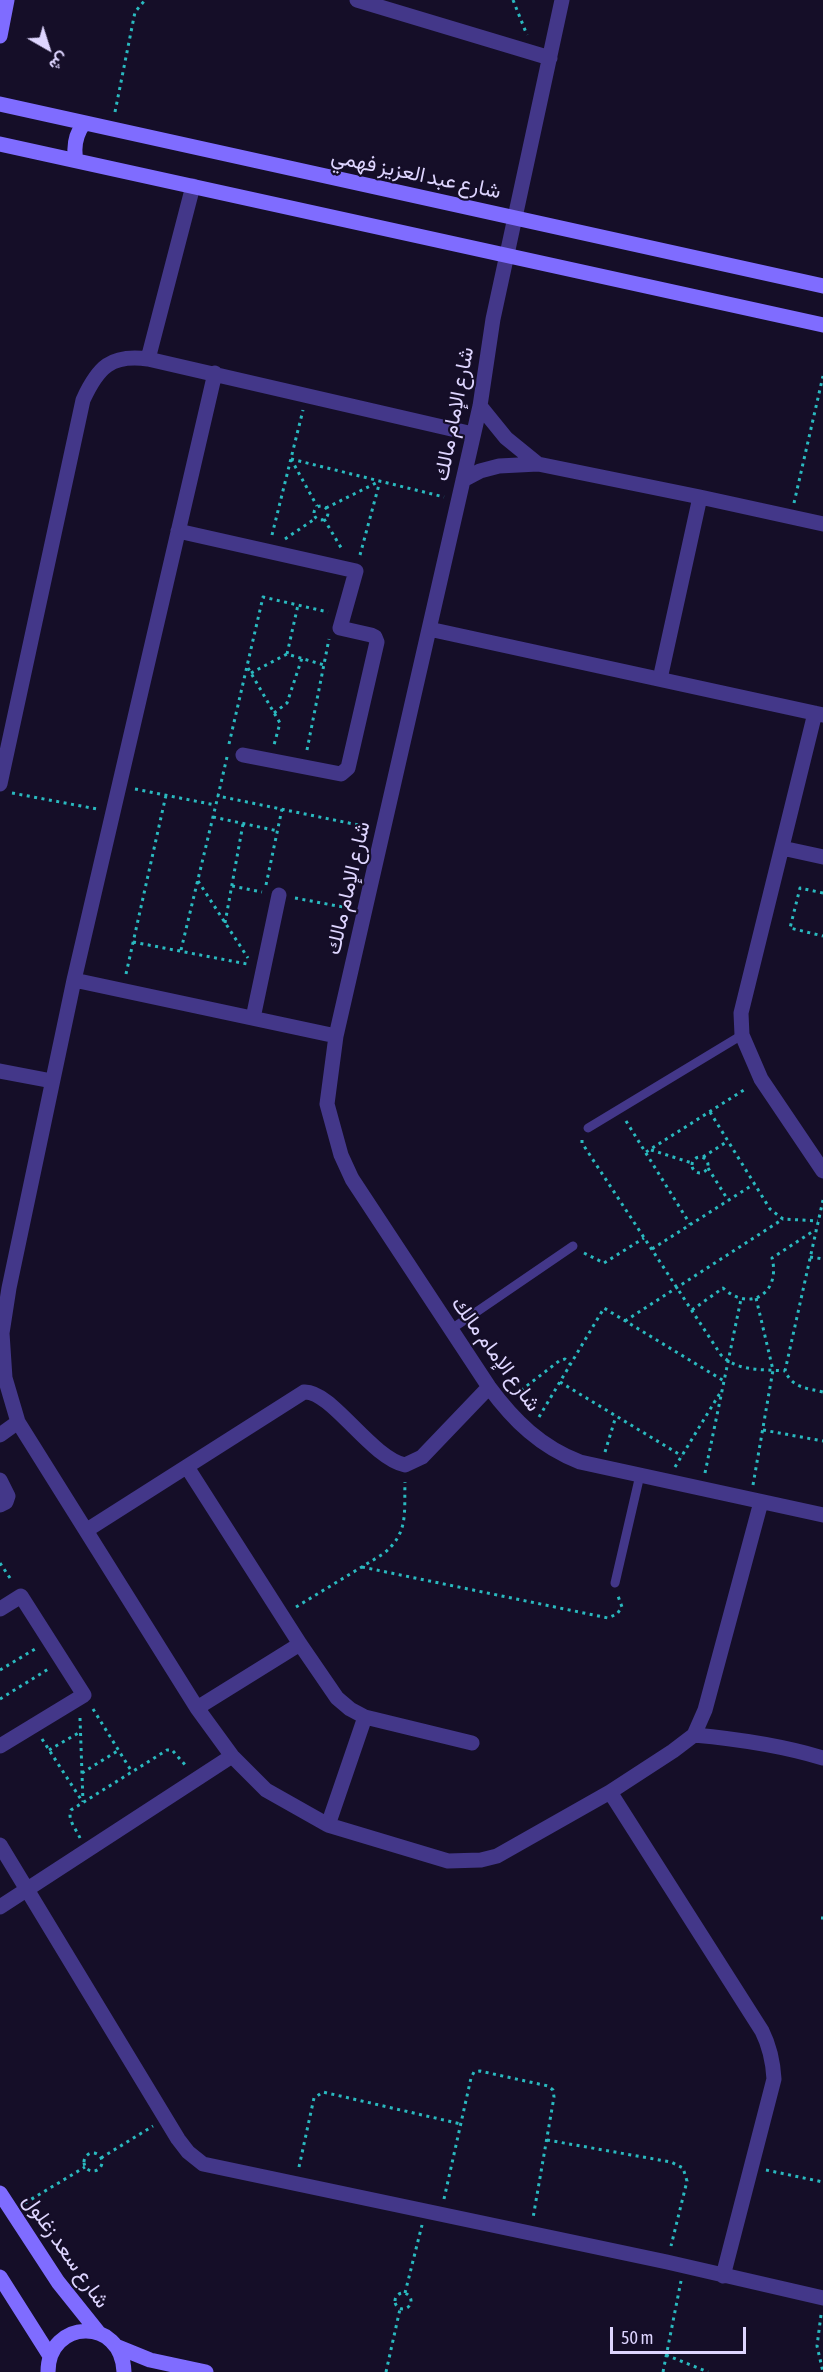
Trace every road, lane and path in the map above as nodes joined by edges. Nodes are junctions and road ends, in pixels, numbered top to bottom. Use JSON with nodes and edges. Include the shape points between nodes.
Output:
{"nodes":[{"id":1,"x":7,"y":0,"type":"edge"},
{"id":2,"x":146,"y":0,"type":"edge"},
{"id":3,"x":357,"y":0,"type":"edge"},
{"id":4,"x":513,"y":0,"type":"edge"},
{"id":5,"x":562,"y":0,"type":"edge"},
{"id":6,"x":0,"y":36,"type":"edge"},
{"id":7,"x":534,"y":53,"type":"junction"},
{"id":8,"x":550,"y":58,"type":"junction"},
{"id":9,"x":0,"y":104,"type":"edge"},
{"id":10,"x":84,"y":123,"type":"junction"},
{"id":11,"x":112,"y":129,"type":"junction"},
{"id":12,"x":0,"y":144,"type":"edge"},
{"id":13,"x":76,"y":160,"type":"junction"},
{"id":14,"x":193,"y":186,"type":"junction"},
{"id":15,"x":515,"y":217,"type":"junction"},
{"id":16,"x":507,"y":255,"type":"junction"},
{"id":17,"x":823,"y":286,"type":"edge"},
{"id":18,"x":823,"y":325,"type":"edge"},
{"id":19,"x":148,"y":359,"type":"junction"},
{"id":20,"x":215,"y":373,"type":"junction"},
{"id":21,"x":823,"y":376,"type":"edge"},
{"id":22,"x":307,"y":395,"type":"junction"},
{"id":23,"x":480,"y":406,"type":"junction"},
{"id":24,"x":473,"y":434,"type":"junction"},
{"id":25,"x":291,"y":459,"type":"junction"},
{"id":26,"x":538,"y":464,"type":"junction"},
{"id":27,"x":463,"y":480,"type":"junction"},
{"id":28,"x":380,"y":481,"type":"junction"},
{"id":29,"x":700,"y":497,"type":"junction"},
{"id":30,"x":458,"y":501,"type":"junction"},
{"id":31,"x":317,"y":506,"type":"junction"},
{"id":32,"x":326,"y":508,"type":"junction"},
{"id":33,"x":791,"y":517,"type":"junction"},
{"id":34,"x":316,"y":518,"type":"junction"},
{"id":35,"x":324,"y":519,"type":"junction"},
{"id":36,"x":823,"y":524,"type":"edge"},
{"id":37,"x":178,"y":531,"type":"junction"},
{"id":38,"x":268,"y":551,"type":"junction"},
{"id":39,"x":356,"y":571,"type":"junction"},
{"id":40,"x":298,"y":605,"type":"junction"},
{"id":41,"x":342,"y":622,"type":"junction"},
{"id":42,"x":429,"y":629,"type":"junction"},
{"id":43,"x":287,"y":654,"type":"junction"},
{"id":44,"x":302,"y":658,"type":"junction"},
{"id":45,"x":324,"y":665,"type":"junction"},
{"id":46,"x":247,"y":666,"type":"junction"},
{"id":47,"x":251,"y":673,"type":"junction"},
{"id":48,"x":660,"y":679,"type":"junction"},
{"id":49,"x":274,"y":713,"type":"junction"},
{"id":50,"x":819,"y":714,"type":"edge"},
{"id":51,"x":243,"y":755,"type":"dead end"},
{"id":52,"x":270,"y":760,"type":"junction"},
{"id":53,"x":304,"y":767,"type":"junction"},
{"id":54,"x":120,"y":786,"type":"junction"},
{"id":55,"x":6,"y":789,"type":"edge"},
{"id":56,"x":166,"y":795,"type":"junction"},
{"id":57,"x":218,"y":796,"type":"junction"},
{"id":58,"x":215,"y":806,"type":"junction"},
{"id":59,"x":282,"y":809,"type":"junction"},
{"id":60,"x":114,"y":812,"type":"junction"},
{"id":61,"x":213,"y":817,"type":"junction"},
{"id":62,"x":243,"y":824,"type":"junction"},
{"id":63,"x":383,"y":830,"type":"junction"},
{"id":64,"x":278,"y":831,"type":"junction"},
{"id":65,"x":782,"y":848,"type":"junction"},
{"id":66,"x":823,"y":857,"type":"edge"},
{"id":67,"x":198,"y":881,"type":"junction"},
{"id":68,"x":232,"y":886,"type":"junction"},
{"id":69,"x":823,"y":892,"type":"edge"},
{"id":70,"x":279,"y":895,"type":"joint"},
{"id":71,"x":364,"y":911,"type":"junction"},
{"id":72,"x":225,"y":923,"type":"junction"},
{"id":73,"x":823,"y":935,"type":"edge"},
{"id":74,"x":133,"y":942,"type":"junction"},
{"id":75,"x":181,"y":950,"type":"junction"},
{"id":76,"x":74,"y":980,"type":"junction"},
{"id":77,"x":122,"y":991,"type":"junction"},
{"id":78,"x":253,"y":1018,"type":"junction"},
{"id":79,"x":742,"y":1035,"type":"junction"},
{"id":80,"x":336,"y":1036,"type":"junction"},
{"id":81,"x":0,"y":1071,"type":"edge"},
{"id":82,"x":761,"y":1079,"type":"junction"},
{"id":83,"x":52,"y":1081,"type":"junction"},
{"id":84,"x":619,"y":1109,"type":"junction"},
{"id":85,"x":710,"y":1112,"type":"junction"},
{"id":86,"x":588,"y":1128,"type":"joint"},
{"id":87,"x":728,"y":1141,"type":"junction"},
{"id":88,"x":648,"y":1151,"type":"junction"},
{"id":89,"x":703,"y":1157,"type":"junction"},
{"id":90,"x":692,"y":1163,"type":"junction"},
{"id":91,"x":708,"y":1168,"type":"junction"},
{"id":92,"x":823,"y":1171,"type":"edge"},
{"id":93,"x":754,"y":1184,"type":"junction"},
{"id":94,"x":728,"y":1200,"type":"junction"},
{"id":95,"x":823,"y":1200,"type":"edge"},
{"id":96,"x":783,"y":1219,"type":"junction"},
{"id":97,"x":818,"y":1221,"type":"junction"},
{"id":98,"x":690,"y":1224,"type":"junction"},
{"id":99,"x":816,"y":1230,"type":"junction"},
{"id":100,"x":644,"y":1238,"type":"junction"},
{"id":101,"x":573,"y":1246,"type":"joint"},
{"id":102,"x":652,"y":1249,"type":"junction"},
{"id":103,"x":810,"y":1257,"type":"junction"},
{"id":104,"x":823,"y":1259,"type":"edge"},
{"id":105,"x":677,"y":1287,"type":"junction"},
{"id":106,"x":756,"y":1298,"type":"junction"},
{"id":107,"x":741,"y":1299,"type":"junction"},
{"id":108,"x":692,"y":1310,"type":"junction"},
{"id":109,"x":625,"y":1321,"type":"junction"},
{"id":110,"x":450,"y":1330,"type":"junction"},
{"id":111,"x":728,"y":1362,"type":"junction"},
{"id":112,"x":570,"y":1364,"type":"junction"},
{"id":113,"x":773,"y":1370,"type":"junction"},
{"id":114,"x":785,"y":1371,"type":"junction"},
{"id":115,"x":560,"y":1382,"type":"junction"},
{"id":116,"x":724,"y":1382,"type":"junction"},
{"id":117,"x":489,"y":1387,"type":"junction"},
{"id":118,"x":723,"y":1389,"type":"junction"},
{"id":119,"x":823,"y":1392,"type":"edge"},
{"id":120,"x":502,"y":1405,"type":"junction"},
{"id":121,"x":616,"y":1416,"type":"junction"},
{"id":122,"x":18,"y":1422,"type":"junction"},
{"id":123,"x":763,"y":1430,"type":"junction"},
{"id":124,"x":529,"y":1433,"type":"junction"},
{"id":125,"x":0,"y":1436,"type":"edge"},
{"id":126,"x":823,"y":1441,"type":"edge"},
{"id":127,"x":682,"y":1456,"type":"junction"},
{"id":128,"x":405,"y":1465,"type":"junction"},
{"id":129,"x":187,"y":1467,"type":"junction"},
{"id":130,"x":600,"y":1467,"type":"junction"},
{"id":131,"x":640,"y":1475,"type":"junction"},
{"id":132,"x":0,"y":1480,"type":"edge"},
{"id":133,"x":667,"y":1481,"type":"junction"},
{"id":134,"x":702,"y":1489,"type":"junction"},
{"id":135,"x":756,"y":1501,"type":"junction"},
{"id":136,"x":0,"y":1505,"type":"edge"},
{"id":137,"x":823,"y":1515,"type":"edge"},
{"id":138,"x":87,"y":1530,"type":"junction"},
{"id":139,"x":0,"y":1563,"type":"edge"},
{"id":140,"x":362,"y":1567,"type":"junction"},
{"id":141,"x":615,"y":1583,"type":"joint"},
{"id":142,"x":21,"y":1596,"type":"junction"},
{"id":143,"x":0,"y":1609,"type":"edge"},
{"id":144,"x":282,"y":1616,"type":"junction"},
{"id":145,"x":50,"y":1641,"type":"junction"},
{"id":146,"x":300,"y":1644,"type":"junction"},
{"id":147,"x":62,"y":1660,"type":"junction"},
{"id":148,"x":0,"y":1670,"type":"edge"},
{"id":149,"x":81,"y":1696,"type":"junction"},
{"id":150,"x":0,"y":1699,"type":"edge"},
{"id":151,"x":197,"y":1708,"type":"junction"},
{"id":152,"x":365,"y":1718,"type":"junction"},
{"id":153,"x":33,"y":1726,"type":"junction"},
{"id":154,"x":80,"y":1732,"type":"junction"},
{"id":155,"x":694,"y":1735,"type":"junction"},
{"id":156,"x":472,"y":1743,"type":"dead end"},
{"id":157,"x":0,"y":1746,"type":"edge"},
{"id":158,"x":49,"y":1750,"type":"junction"},
{"id":159,"x":118,"y":1750,"type":"junction"},
{"id":160,"x":232,"y":1756,"type":"junction"},
{"id":161,"x":823,"y":1758,"type":"edge"},
{"id":162,"x":132,"y":1772,"type":"junction"},
{"id":163,"x":82,"y":1773,"type":"junction"},
{"id":164,"x":196,"y":1780,"type":"junction"},
{"id":165,"x":610,"y":1792,"type":"junction"},
{"id":166,"x":83,"y":1802,"type":"junction"},
{"id":167,"x":328,"y":1825,"type":"junction"},
{"id":168,"x":0,"y":1845,"type":"edge"},
{"id":169,"x":87,"y":1850,"type":"junction"},
{"id":170,"x":28,"y":1888,"type":"junction"},
{"id":171,"x":0,"y":1906,"type":"edge"},
{"id":172,"x":165,"y":2119,"type":"junction"},
{"id":173,"x":461,"y":2124,"type":"junction"},
{"id":174,"x":547,"y":2140,"type":"junction"},
{"id":175,"x":101,"y":2158,"type":"junction"},
{"id":176,"x":85,"y":2167,"type":"junction"},
{"id":177,"x":751,"y":2167,"type":"junction"},
{"id":178,"x":823,"y":2182,"type":"edge"},
{"id":179,"x":295,"y":2184,"type":"junction"},
{"id":180,"x":0,"y":2193,"type":"edge"},
{"id":181,"x":11,"y":2211,"type":"junction"},
{"id":182,"x":425,"y":2212,"type":"junction"},
{"id":183,"x":441,"y":2215,"type":"junction"},
{"id":184,"x":531,"y":2234,"type":"junction"},
{"id":185,"x":667,"y":2262,"type":"junction"},
{"id":186,"x":684,"y":2267,"type":"junction"},
{"id":187,"x":723,"y":2276,"type":"junction"},
{"id":188,"x":1,"y":2279,"type":"edge"},
{"id":189,"x":405,"y":2293,"type":"junction"},
{"id":190,"x":823,"y":2298,"type":"edge"},
{"id":191,"x":823,"y":2307,"type":"edge"},
{"id":192,"x":400,"y":2310,"type":"junction"},
{"id":193,"x":98,"y":2332,"type":"junction"},
{"id":194,"x":118,"y":2347,"type":"junction"},
{"id":195,"x":666,"y":2355,"type":"junction"},
{"id":196,"x":48,"y":2363,"type":"edge"},
{"id":197,"x":184,"y":2370,"type":"edge"},
{"id":198,"x":33,"y":2372,"type":"edge"},
{"id":199,"x":124,"y":2372,"type":"edge"},
{"id":200,"x":206,"y":2372,"type":"edge"},
{"id":201,"x":386,"y":2372,"type":"edge"},
{"id":202,"x":663,"y":2372,"type":"edge"},
{"id":203,"x":708,"y":2372,"type":"edge"},
{"id":204,"x":823,"y":2372,"type":"edge"}],
"edges":[{"from":1,"to":6,"type":"street"},
{"from":2,"to":11,"type":"path","via":[[135,12]]},
{"from":3,"to":7,"type":"street"},
{"from":4,"to":7,"type":"path"},
{"from":5,"to":8,"type":"street","name":"شارع الإمام مالك"},
{"from":7,"to":8,"type":"street"},
{"from":8,"to":15,"type":"street","name":"شارع الإمام مالك"},
{"from":9,"to":10,"type":"street","name":"شارع عبد العزيز فهمي"},
{"from":10,"to":11,"type":"street","name":"شارع عبد العزيز فهمي"},
{"from":10,"to":13,"type":"street","via":[[75,144]]},
{"from":11,"to":15,"type":"street","name":"شارع عبد العزيز فهمي"},
{"from":12,"to":13,"type":"street"},
{"from":13,"to":14,"type":"street"},
{"from":14,"to":16,"type":"street"},
{"from":14,"to":19,"type":"street"},
{"from":15,"to":16,"type":"street","name":"شارع الإمام مالك"},
{"from":15,"to":17,"type":"street","name":"شارع عبد العزيز فهمي"},
{"from":16,"to":18,"type":"street"},
{"from":16,"to":23,"type":"street","name":"شارع الإمام مالك"},
{"from":19,"to":20,"type":"street"},
{"from":19,"to":55,"type":"street","via":[[127,357],[107,365],[92,380],[83,400]]},
{"from":20,"to":22,"type":"street"},
{"from":20,"to":37,"type":"street"},
{"from":21,"to":33,"type":"path"},
{"from":22,"to":24,"type":"street"},
{"from":22,"to":25,"type":"path"},
{"from":23,"to":24,"type":"street","name":"شارع الإمام مالك"},
{"from":23,"to":26,"type":"street","via":[[506,438]]},
{"from":24,"to":27,"type":"street","name":"شارع الإمام مالك"},
{"from":25,"to":28,"type":"path"},
{"from":25,"to":31,"type":"path"},
{"from":25,"to":38,"type":"path"},
{"from":26,"to":27,"type":"street","via":[[499,466]]},
{"from":26,"to":29,"type":"street"},
{"from":27,"to":30,"type":"street","name":"شارع الإمام مالك"},
{"from":28,"to":30,"type":"path"},
{"from":28,"to":32,"type":"path"},
{"from":28,"to":39,"type":"path"},
{"from":29,"to":33,"type":"street"},
{"from":29,"to":48,"type":"street"},
{"from":30,"to":42,"type":"street","name":"شارع الإمام مالك"},
{"from":31,"to":32,"type":"path"},
{"from":31,"to":34,"type":"path"},
{"from":32,"to":35,"type":"path"},
{"from":33,"to":36,"type":"street"},
{"from":34,"to":35,"type":"path"},
{"from":34,"to":38,"type":"path"},
{"from":35,"to":39,"type":"path"},
{"from":37,"to":38,"type":"street"},
{"from":37,"to":54,"type":"street"},
{"from":38,"to":39,"type":"street"},
{"from":39,"to":41,"type":"street"},
{"from":40,"to":41,"type":"path"},
{"from":40,"to":43,"type":"path"},
{"from":40,"to":46,"type":"path","via":[[263,597]]},
{"from":41,"to":45,"type":"path","via":[[329,638]]},
{"from":41,"to":53,"type":"street","via":[[375,637],[377,642],[348,768],[341,774]]},
{"from":42,"to":48,"type":"street"},
{"from":42,"to":63,"type":"street","name":"شارع الإمام مالك"},
{"from":43,"to":44,"type":"path"},
{"from":43,"to":47,"type":"path"},
{"from":44,"to":45,"type":"path"},
{"from":44,"to":49,"type":"path","via":[[287,703]]},
{"from":45,"to":53,"type":"path"},
{"from":46,"to":47,"type":"path"},
{"from":46,"to":57,"type":"path"},
{"from":47,"to":49,"type":"path"},
{"from":48,"to":50,"type":"street"},
{"from":49,"to":52,"type":"path","via":[[280,723]]},
{"from":50,"to":65,"type":"street"},
{"from":51,"to":52,"type":"street"},
{"from":52,"to":53,"type":"street"},
{"from":54,"to":56,"type":"path"},
{"from":54,"to":60,"type":"street"},
{"from":55,"to":60,"type":"path"},
{"from":56,"to":58,"type":"path"},
{"from":56,"to":74,"type":"path"},
{"from":57,"to":58,"type":"path"},
{"from":57,"to":59,"type":"path"},
{"from":58,"to":61,"type":"path"},
{"from":59,"to":63,"type":"path"},
{"from":59,"to":64,"type":"path"},
{"from":60,"to":76,"type":"street"},
{"from":61,"to":62,"type":"path"},
{"from":61,"to":67,"type":"path"},
{"from":62,"to":64,"type":"path"},
{"from":62,"to":68,"type":"path"},
{"from":63,"to":71,"type":"street","name":"شارع الإمام مالك"},
{"from":64,"to":68,"type":"path","via":[[264,892]]},
{"from":65,"to":66,"type":"street"},
{"from":65,"to":79,"type":"street","via":[[745,990]]},
{"from":67,"to":72,"type":"path"},
{"from":67,"to":75,"type":"path"},
{"from":68,"to":72,"type":"path"},
{"from":69,"to":73,"type":"path","via":[[800,888],[790,928]]},
{"from":70,"to":71,"type":"path"},
{"from":70,"to":78,"type":"street"},
{"from":71,"to":80,"type":"street","name":"شارع الإمام مالك"},
{"from":72,"to":75,"type":"path","via":[[252,965]]},
{"from":74,"to":75,"type":"path"},
{"from":74,"to":77,"type":"path"},
{"from":76,"to":77,"type":"street"},
{"from":76,"to":83,"type":"street"},
{"from":77,"to":78,"type":"street"},
{"from":78,"to":80,"type":"street"},
{"from":79,"to":82,"type":"street"},
{"from":79,"to":84,"type":"lane"},
{"from":80,"to":110,"type":"street","name":"شارع الإمام مالك","via":[[327,1104],[341,1155],[366,1202]]},
{"from":81,"to":83,"type":"street"},
{"from":82,"to":85,"type":"path"},
{"from":82,"to":92,"type":"street"},
{"from":83,"to":122,"type":"street","via":[[2,1333],[5,1378]]},
{"from":84,"to":86,"type":"lane"},
{"from":84,"to":88,"type":"path"},
{"from":85,"to":87,"type":"path"},
{"from":85,"to":88,"type":"path"},
{"from":86,"to":100,"type":"path","via":[[582,1143]]},
{"from":87,"to":89,"type":"path"},
{"from":87,"to":93,"type":"path"},
{"from":88,"to":90,"type":"path"},
{"from":88,"to":98,"type":"path"},
{"from":89,"to":90,"type":"path"},
{"from":89,"to":91,"type":"path"},
{"from":90,"to":91,"type":"path","via":[[698,1173]]},
{"from":91,"to":94,"type":"path"},
{"from":93,"to":94,"type":"path"},
{"from":93,"to":96,"type":"path","via":[[770,1209]]},
{"from":94,"to":98,"type":"path"},
{"from":95,"to":97,"type":"path"},
{"from":96,"to":97,"type":"path"},
{"from":96,"to":105,"type":"path"},
{"from":97,"to":99,"type":"path"},
{"from":98,"to":102,"type":"path"},
{"from":99,"to":103,"type":"path"},
{"from":99,"to":106,"type":"path","via":[[772,1258],[773,1282]]},
{"from":100,"to":101,"type":"path","via":[[604,1263]]},
{"from":100,"to":102,"type":"path"},
{"from":101,"to":110,"type":"lane"},
{"from":102,"to":105,"type":"path"},
{"from":103,"to":104,"type":"path"},
{"from":103,"to":114,"type":"path"},
{"from":105,"to":108,"type":"path"},
{"from":105,"to":109,"type":"path"},
{"from":106,"to":107,"type":"path"},
{"from":106,"to":113,"type":"path"},
{"from":107,"to":108,"type":"path","via":[[723,1288]]},
{"from":107,"to":111,"type":"path"},
{"from":108,"to":111,"type":"path"},
{"from":109,"to":112,"type":"path","via":[[604,1308]]},
{"from":109,"to":116,"type":"path"},
{"from":110,"to":117,"type":"street","name":"شارع الإمام مالك"},
{"from":111,"to":113,"type":"path","via":[[741,1368]]},
{"from":111,"to":116,"type":"path"},
{"from":112,"to":115,"type":"path"},
{"from":112,"to":120,"type":"path","via":[[566,1359],[559,1361]]},
{"from":113,"to":114,"type":"path"},
{"from":113,"to":123,"type":"path"},
{"from":114,"to":119,"type":"path","via":[[797,1386]]},
{"from":115,"to":121,"type":"path"},
{"from":115,"to":124,"type":"path"},
{"from":116,"to":118,"type":"path"},
{"from":117,"to":120,"type":"street","name":"شارع الإمام مالك"},
{"from":117,"to":128,"type":"street","via":[[422,1457]]},
{"from":118,"to":127,"type":"path"},
{"from":118,"to":134,"type":"path"},
{"from":120,"to":124,"type":"street","name":"شارع الإمام مالك"},
{"from":121,"to":127,"type":"path"},
{"from":121,"to":130,"type":"path"},
{"from":122,"to":125,"type":"street"},
{"from":122,"to":138,"type":"street"},
{"from":123,"to":126,"type":"path"},
{"from":123,"to":135,"type":"path"},
{"from":124,"to":130,"type":"street","name":"شارع الإمام مالك","via":[[562,1455]]},
{"from":127,"to":133,"type":"path"},
{"from":128,"to":129,"type":"street","via":[[387,1458],[328,1404],[304,1392]]},
{"from":128,"to":140,"type":"path","via":[[403,1529],[396,1543]]},
{"from":129,"to":138,"type":"street"},
{"from":129,"to":144,"type":"street"},
{"from":130,"to":131,"type":"street","name":"شارع الإمام مالك"},
{"from":131,"to":133,"type":"street","name":"شارع الإمام مالك"},
{"from":131,"to":141,"type":"lane"},
{"from":132,"to":136,"type":"street","via":[[9,1497]]},
{"from":133,"to":134,"type":"street","name":"شارع الإمام مالك"},
{"from":134,"to":135,"type":"street","name":"شارع الإمام مالك"},
{"from":135,"to":137,"type":"street","name":"شارع الإمام مالك"},
{"from":135,"to":155,"type":"street","via":[[705,1710]]},
{"from":138,"to":151,"type":"street"},
{"from":139,"to":142,"type":"path"},
{"from":140,"to":141,"type":"path","via":[[608,1618],[622,1607]]},
{"from":140,"to":144,"type":"path"},
{"from":142,"to":143,"type":"street"},
{"from":142,"to":145,"type":"street"},
{"from":144,"to":146,"type":"street"},
{"from":145,"to":147,"type":"street"},
{"from":145,"to":148,"type":"path"},
{"from":146,"to":151,"type":"street"},
{"from":146,"to":152,"type":"street","via":[[337,1698]]},
{"from":147,"to":149,"type":"street"},
{"from":147,"to":150,"type":"path"},
{"from":149,"to":153,"type":"street"},
{"from":149,"to":154,"type":"path"},
{"from":149,"to":159,"type":"path"},
{"from":151,"to":160,"type":"street"},
{"from":152,"to":156,"type":"street"},
{"from":152,"to":167,"type":"street"},
{"from":153,"to":157,"type":"street"},
{"from":153,"to":158,"type":"path"},
{"from":154,"to":158,"type":"path"},
{"from":154,"to":163,"type":"path"},
{"from":155,"to":161,"type":"street","via":[[744,1739]]},
{"from":155,"to":165,"type":"street"},
{"from":158,"to":166,"type":"path"},
{"from":159,"to":162,"type":"path"},
{"from":159,"to":163,"type":"path"},
{"from":160,"to":164,"type":"street"},
{"from":160,"to":167,"type":"street","via":[[266,1790]]},
{"from":162,"to":164,"type":"path","via":[[172,1750]]},
{"from":162,"to":166,"type":"path"},
{"from":163,"to":166,"type":"path"},
{"from":164,"to":169,"type":"street"},
{"from":165,"to":167,"type":"street","via":[[497,1856],[481,1860],[448,1861]]},
{"from":165,"to":177,"type":"street","via":[[770,2045],[774,2079]]},
{"from":166,"to":169,"type":"path","via":[[69,1814]]},
{"from":168,"to":170,"type":"street"},
{"from":169,"to":170,"type":"street"},
{"from":170,"to":171,"type":"street"},
{"from":170,"to":172,"type":"street"},
{"from":172,"to":175,"type":"path"},
{"from":172,"to":179,"type":"street","via":[[188,2152],[203,2164]]},
{"from":173,"to":174,"type":"path","via":[[471,2078],[480,2071],[553,2090]]},
{"from":173,"to":179,"type":"path","via":[[323,2092],[314,2098]]},
{"from":173,"to":183,"type":"path"},
{"from":174,"to":184,"type":"path"},
{"from":174,"to":185,"type":"path","via":[[671,2162],[683,2168],[687,2181]]},
{"from":175,"to":176,"type":"path","via":[[98,2170],[93,2172]]},
{"from":175,"to":176,"type":"path","via":[[98,2154],[88,2155]]},
{"from":176,"to":181,"type":"path"},
{"from":177,"to":178,"type":"path"},
{"from":177,"to":187,"type":"street"},
{"from":179,"to":182,"type":"street"},
{"from":180,"to":181,"type":"street","name":"شارع سعد زغلول"},
{"from":181,"to":193,"type":"street","name":"شارع سعد زغلول","via":[[58,2282]]},
{"from":182,"to":183,"type":"street"},
{"from":182,"to":189,"type":"path"},
{"from":183,"to":184,"type":"street"},
{"from":184,"to":185,"type":"street"},
{"from":185,"to":186,"type":"street"},
{"from":186,"to":187,"type":"street"},
{"from":186,"to":195,"type":"path"},
{"from":187,"to":190,"type":"street"},
{"from":188,"to":196,"type":"street"},
{"from":189,"to":192,"type":"path","via":[[394,2299]]},
{"from":189,"to":192,"type":"path","via":[[411,2303]]},
{"from":191,"to":204,"type":"path","via":[[817,2346]]},
{"from":192,"to":201,"type":"path"},
{"from":193,"to":194,"type":"street","name":"شارع سعد زغلول"},
{"from":193,"to":196,"type":"street","via":[[69,2334],[57,2343]]},
{"from":194,"to":197,"type":"street","name":"شارع سعد زغلول"},
{"from":194,"to":199,"type":"street"},
{"from":195,"to":202,"type":"path"},
{"from":195,"to":203,"type":"path"},
{"from":196,"to":198,"type":"street"},
{"from":197,"to":200,"type":"street","name":"شارع سعد زغلول"}]}
